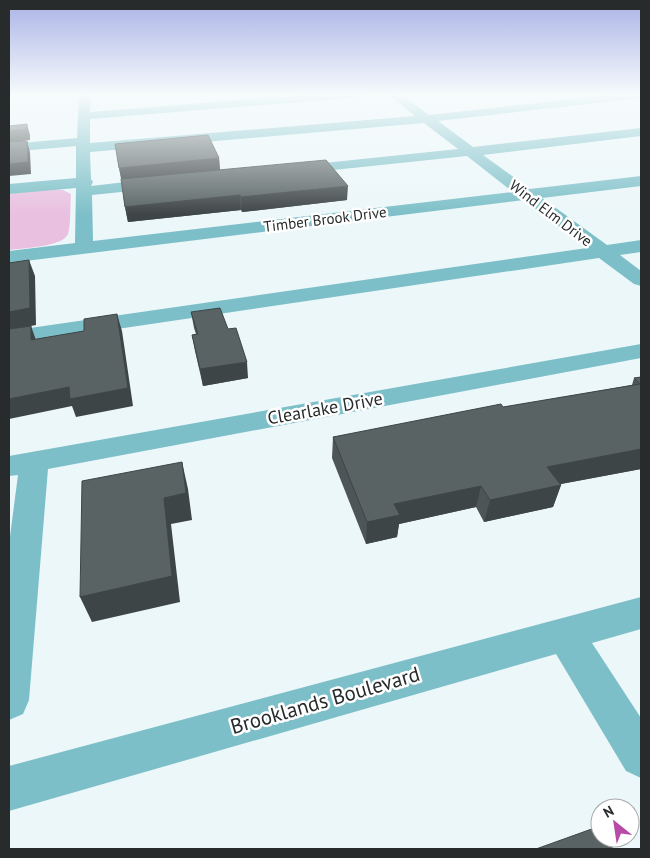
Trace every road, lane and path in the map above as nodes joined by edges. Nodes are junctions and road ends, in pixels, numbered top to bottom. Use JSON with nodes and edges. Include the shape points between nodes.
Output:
{"nodes":[{"id":1,"x":84,"y":134,"type":"edge"},
{"id":2,"x":228,"y":134,"type":"edge"},
{"id":3,"x":446,"y":134,"type":"edge"},
{"id":4,"x":620,"y":134,"type":"edge"},
{"id":5,"x":84,"y":145,"type":"junction"},
{"id":6,"x":9,"y":148,"type":"edge"},
{"id":7,"x":466,"y":149,"type":"junction"},
{"id":8,"x":283,"y":171,"type":"edge"},
{"id":9,"x":641,"y":181,"type":"edge"},
{"id":10,"x":174,"y":182,"type":"edge"},
{"id":11,"x":85,"y":186,"type":"junction"},
{"id":12,"x":9,"y":189,"type":"edge"},
{"id":13,"x":526,"y":195,"type":"junction"},
{"id":14,"x":641,"y":246,"type":"edge"},
{"id":15,"x":84,"y":248,"type":"junction"},
{"id":16,"x":603,"y":252,"type":"junction"},
{"id":17,"x":9,"y":257,"type":"edge"},
{"id":18,"x":641,"y":280,"type":"edge"},
{"id":19,"x":9,"y":338,"type":"edge"},
{"id":20,"x":641,"y":351,"type":"edge"},
{"id":21,"x":21,"y":463,"type":"edge"},
{"id":22,"x":641,"y":613,"type":"edge"},
{"id":23,"x":564,"y":634,"type":"junction"},
{"id":24,"x":9,"y":700,"type":"edge"},
{"id":25,"x":641,"y":756,"type":"edge"},
{"id":26,"x":9,"y":789,"type":"edge"}],
"edges":[{"from":1,"to":5,"type":"street"},
{"from":2,"to":5,"type":"street"},
{"from":3,"to":7,"type":"street","name":"Wind Elm Drive"},
{"from":4,"to":7,"type":"street"},
{"from":5,"to":6,"type":"street"},
{"from":5,"to":11,"type":"street"},
{"from":7,"to":8,"type":"street"},
{"from":7,"to":13,"type":"street","name":"Wind Elm Drive"},
{"from":9,"to":13,"type":"street","name":"Timber Brook Drive"},
{"from":10,"to":11,"type":"street"},
{"from":11,"to":12,"type":"street"},
{"from":11,"to":15,"type":"street"},
{"from":13,"to":15,"type":"street","name":"Timber Brook Drive"},
{"from":13,"to":16,"type":"street","name":"Wind Elm Drive"},
{"from":14,"to":16,"type":"street"},
{"from":15,"to":17,"type":"street","name":"Timber Brook Drive"},
{"from":16,"to":18,"type":"street","name":"Wind Elm Drive"},
{"from":16,"to":19,"type":"street"},
{"from":20,"to":21,"type":"street","name":"Clearlake Drive"},
{"from":21,"to":24,"type":"street"},
{"from":22,"to":23,"type":"street","name":"Brooklands Boulevard"},
{"from":23,"to":25,"type":"street"},
{"from":23,"to":26,"type":"street","name":"Brooklands Boulevard"}]}
